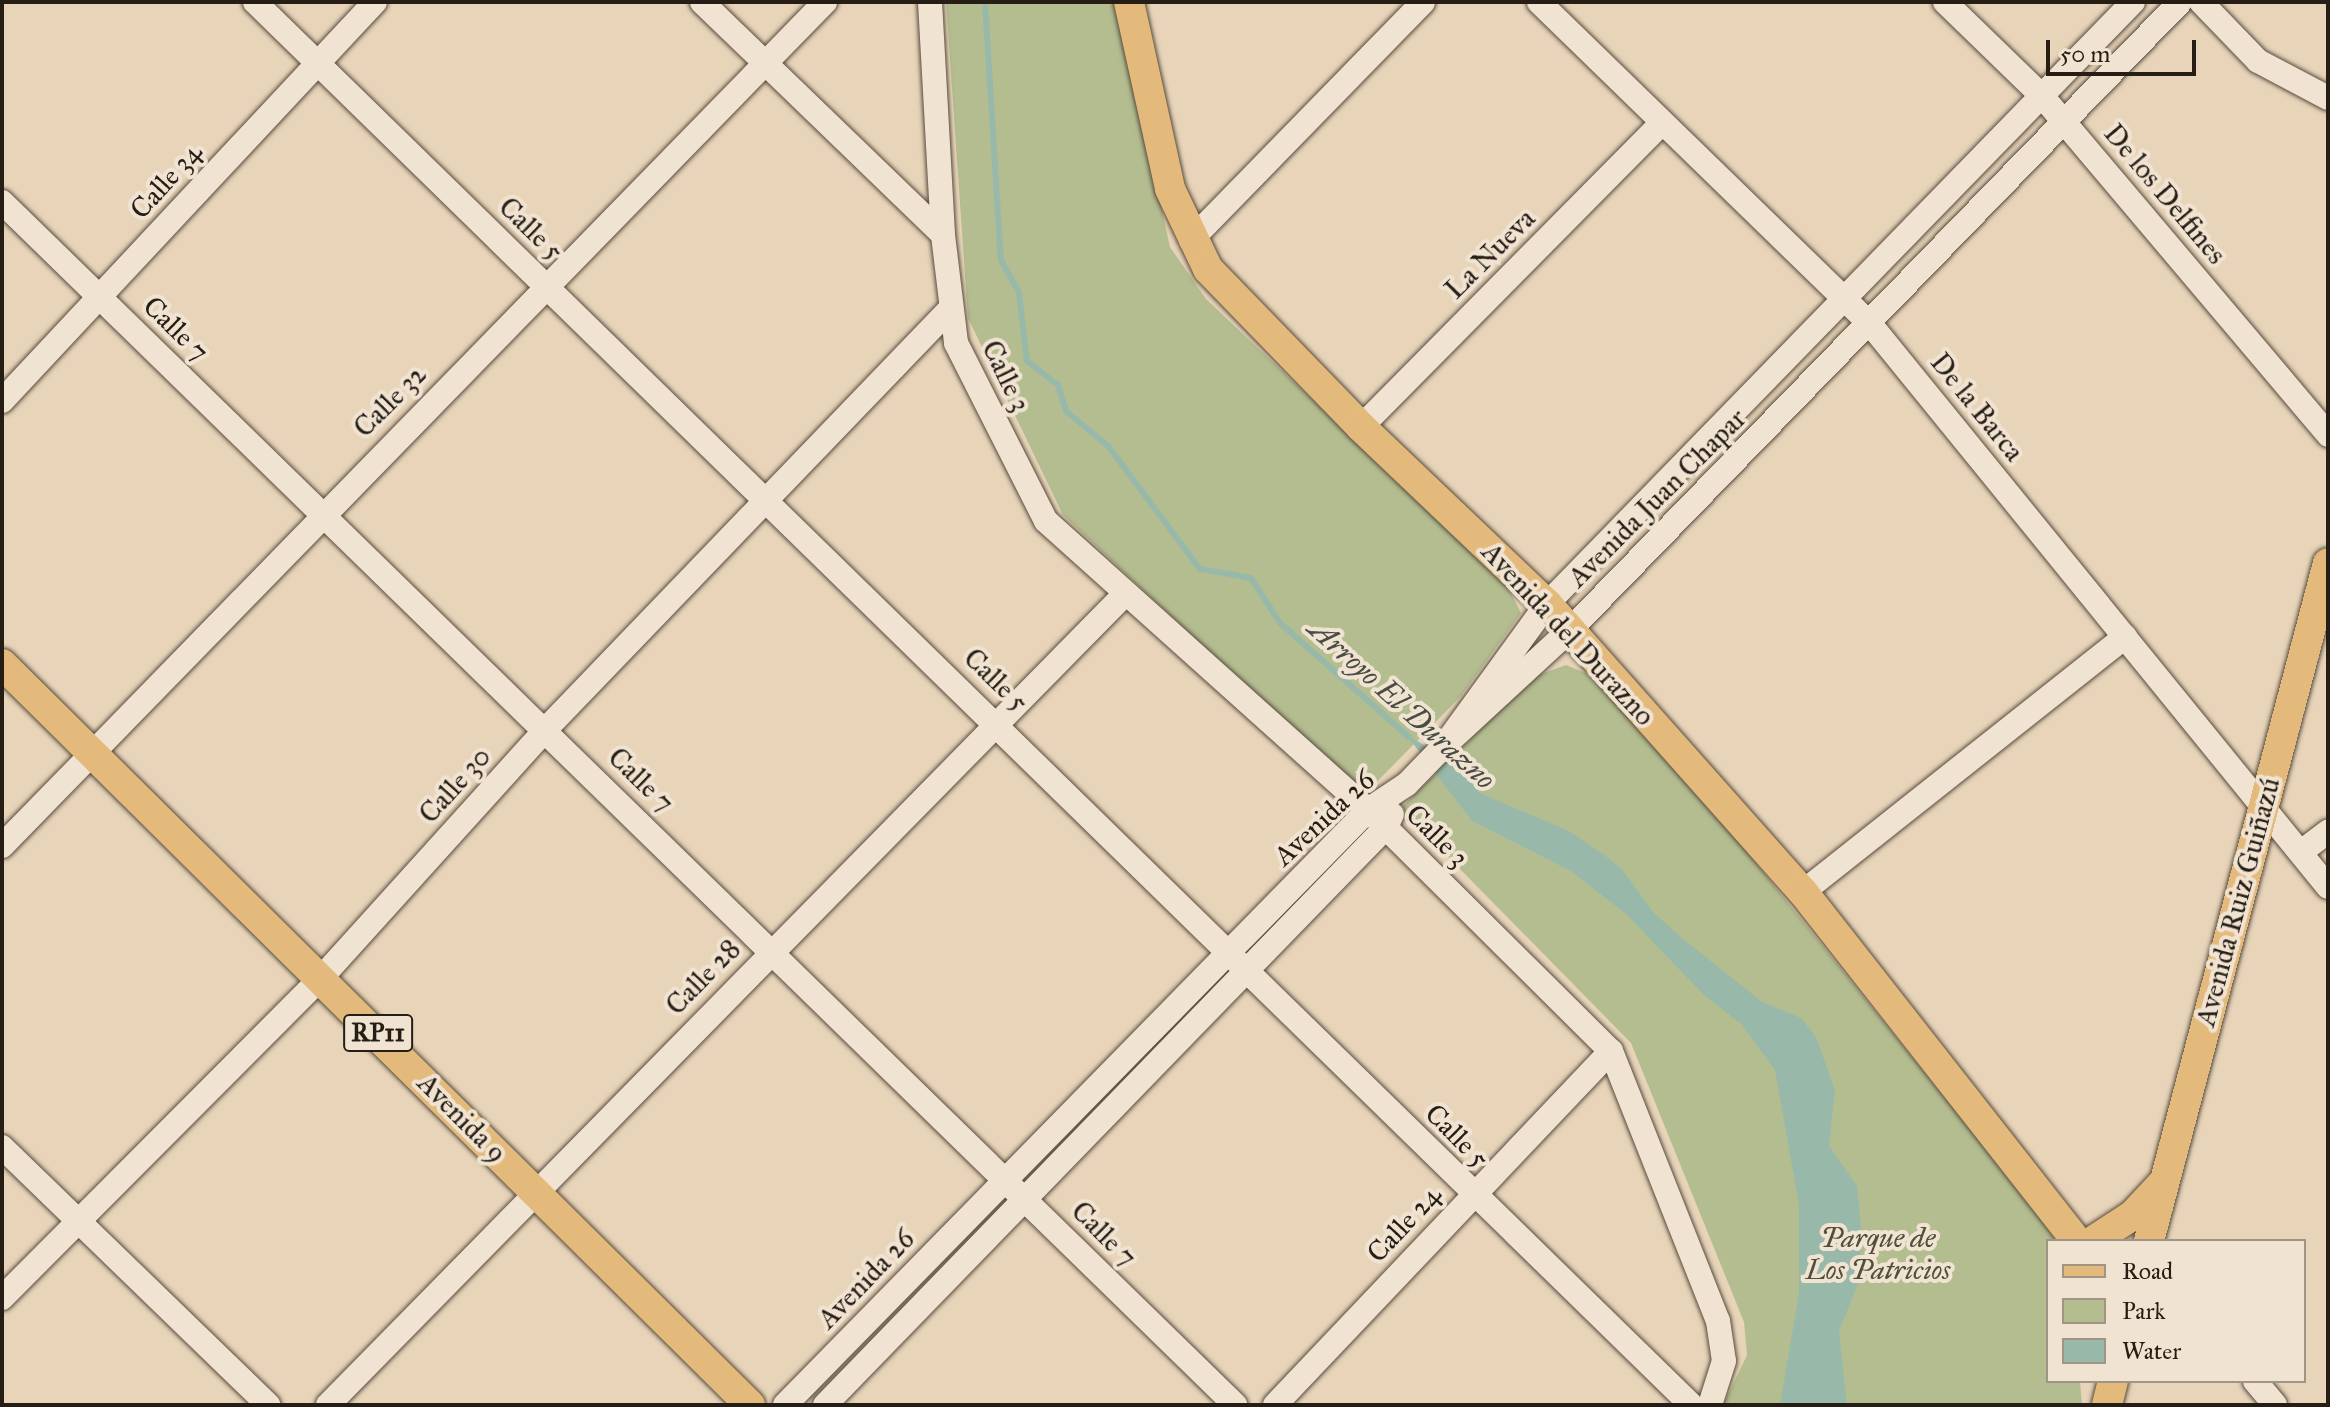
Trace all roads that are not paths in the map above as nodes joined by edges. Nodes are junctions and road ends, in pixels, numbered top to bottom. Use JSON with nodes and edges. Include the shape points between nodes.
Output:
{"nodes":[{"id":1,"x":255,"y":2,"type":"edge"},
{"id":2,"x":375,"y":2,"type":"edge"},
{"id":3,"x":702,"y":2,"type":"edge"},
{"id":4,"x":825,"y":2,"type":"edge"},
{"id":5,"x":930,"y":2,"type":"edge"},
{"id":6,"x":1129,"y":2,"type":"edge"},
{"id":7,"x":1423,"y":2,"type":"edge"},
{"id":8,"x":1539,"y":2,"type":"edge"},
{"id":9,"x":1945,"y":2,"type":"edge"},
{"id":10,"x":2133,"y":2,"type":"edge"},
{"id":11,"x":2180,"y":2,"type":"edge"},
{"id":12,"x":2201,"y":2,"type":"edge"},
{"id":13,"x":316,"y":61,"type":"junction"},
{"id":14,"x":765,"y":63,"type":"junction"},
{"id":15,"x":2042,"y":96,"type":"junction"},
{"id":16,"x":2328,"y":98,"type":"edge"},
{"id":17,"x":1662,"y":123,"type":"junction"},
{"id":18,"x":2066,"y":123,"type":"junction"},
{"id":19,"x":2,"y":202,"type":"edge"},
{"id":20,"x":943,"y":235,"type":"junction"},
{"id":21,"x":1191,"y":240,"type":"junction"},
{"id":22,"x":547,"y":285,"type":"junction"},
{"id":23,"x":100,"y":298,"type":"junction"},
{"id":24,"x":1843,"y":301,"type":"junction"},
{"id":25,"x":950,"y":309,"type":"junction"},
{"id":26,"x":1871,"y":325,"type":"junction"},
{"id":27,"x":2,"y":401,"type":"edge"},
{"id":28,"x":1361,"y":427,"type":"junction"},
{"id":29,"x":2328,"y":435,"type":"edge"},
{"id":30,"x":767,"y":499,"type":"junction"},
{"id":31,"x":323,"y":512,"type":"junction"},
{"id":32,"x":2328,"y":563,"type":"edge"},
{"id":33,"x":1124,"y":595,"type":"junction"},
{"id":34,"x":1547,"y":604,"type":"junction"},
{"id":35,"x":1570,"y":630,"type":"junction"},
{"id":36,"x":2125,"y":637,"type":"junction"},
{"id":37,"x":2,"y":664,"type":"edge"},
{"id":38,"x":997,"y":723,"type":"junction"},
{"id":39,"x":546,"y":729,"type":"junction"},
{"id":40,"x":1443,"y":747,"type":"junction"},
{"id":41,"x":95,"y":754,"type":"junction"},
{"id":42,"x":2263,"y":806,"type":"junction"},
{"id":43,"x":1377,"y":818,"type":"junction"},
{"id":44,"x":2328,"y":832,"type":"edge"},
{"id":45,"x":2,"y":846,"type":"edge"},
{"id":46,"x":2301,"y":852,"type":"junction"},
{"id":47,"x":2328,"y":887,"type":"edge"},
{"id":48,"x":1803,"y":892,"type":"junction"},
{"id":49,"x":772,"y":949,"type":"junction"},
{"id":50,"x":1228,"y":953,"type":"junction"},
{"id":51,"x":1246,"y":970,"type":"junction"},
{"id":52,"x":322,"y":977,"type":"junction"},
{"id":53,"x":1611,"y":1051,"type":"junction"},
{"id":54,"x":2,"y":1147,"type":"edge"},
{"id":55,"x":1006,"y":1179,"type":"junction"},
{"id":56,"x":2165,"y":1180,"type":"junction"},
{"id":57,"x":537,"y":1194,"type":"junction"},
{"id":58,"x":1473,"y":1195,"type":"junction"},
{"id":59,"x":1025,"y":1198,"type":"junction"},
{"id":60,"x":77,"y":1220,"type":"junction"},
{"id":61,"x":2075,"y":1239,"type":"edge"},
{"id":62,"x":2096,"y":1239,"type":"edge"},
{"id":63,"x":2150,"y":1239,"type":"edge"},
{"id":64,"x":2,"y":1298,"type":"edge"},
{"id":65,"x":2101,"y":1383,"type":"edge"},
{"id":66,"x":2112,"y":1383,"type":"edge"},
{"id":67,"x":2257,"y":1383,"type":"edge"},
{"id":68,"x":268,"y":1405,"type":"edge"},
{"id":69,"x":328,"y":1405,"type":"edge"},
{"id":70,"x":750,"y":1405,"type":"edge"},
{"id":71,"x":785,"y":1405,"type":"edge"},
{"id":72,"x":825,"y":1405,"type":"edge"},
{"id":73,"x":1235,"y":1405,"type":"edge"},
{"id":74,"x":1275,"y":1405,"type":"edge"},
{"id":75,"x":1691,"y":1405,"type":"edge"},
{"id":76,"x":1710,"y":1405,"type":"edge"},
{"id":77,"x":2104,"y":1405,"type":"edge"},
{"id":78,"x":2275,"y":1405,"type":"edge"}],
"edges":[{"from":1,"to":13,"type":"street","name":"Calle 5"},
{"from":2,"to":13,"type":"street","name":"Calle 34"},
{"from":3,"to":14,"type":"street"},
{"from":4,"to":14,"type":"street","name":"Calle 32"},
{"from":5,"to":20,"type":"street","name":"Calle 3"},
{"from":6,"to":21,"type":"main road","name":"Avenida del Durazno","via":[[1170,189]]},
{"from":7,"to":21,"type":"street"},
{"from":8,"to":17,"type":"street","name":"De la Barca"},
{"from":9,"to":15,"type":"street","name":"De los Delfines"},
{"from":10,"to":15,"type":"street","name":"Avenida Juan Chapar"},
{"from":11,"to":18,"type":"street","name":"Avenida Juan Chapar"},
{"from":12,"to":16,"type":"street","via":[[2258,61]]},
{"from":13,"to":22,"type":"street","name":"Calle 5"},
{"from":13,"to":23,"type":"street","name":"Calle 34"},
{"from":14,"to":20,"type":"street"},
{"from":14,"to":22,"type":"street","name":"Calle 32"},
{"from":15,"to":18,"type":"street","name":"De los Delfines"},
{"from":15,"to":24,"type":"street","name":"Avenida Juan Chapar"},
{"from":17,"to":24,"type":"street","name":"De la Barca"},
{"from":17,"to":28,"type":"street","name":"La Nueva"},
{"from":18,"to":26,"type":"street","name":"Avenida Juan Chapar"},
{"from":18,"to":29,"type":"street","name":"De los Delfines"},
{"from":19,"to":23,"type":"street","name":"Calle 7"},
{"from":20,"to":25,"type":"street","name":"Calle 3"},
{"from":21,"to":28,"type":"main road","name":"Avenida del Durazno","via":[[1208,269]]},
{"from":22,"to":30,"type":"street","name":"Calle 5"},
{"from":22,"to":31,"type":"street","name":"Calle 32"},
{"from":23,"to":27,"type":"street","name":"Calle 34"},
{"from":23,"to":31,"type":"street","name":"Calle 7"},
{"from":24,"to":26,"type":"street","name":"De la Barca"},
{"from":24,"to":34,"type":"street","name":"Avenida Juan Chapar"},
{"from":25,"to":30,"type":"street","name":"Calle 30"},
{"from":25,"to":33,"type":"street","name":"Calle 3","via":[[956,343],[1046,521]]},
{"from":26,"to":35,"type":"street","name":"Avenida Juan Chapar"},
{"from":26,"to":36,"type":"street","name":"De la Barca"},
{"from":28,"to":34,"type":"main road","name":"Avenida del Durazno"},
{"from":30,"to":38,"type":"street","name":"Calle 5"},
{"from":30,"to":39,"type":"street","name":"Calle 30"},
{"from":31,"to":39,"type":"street","name":"Calle 7"},
{"from":31,"to":41,"type":"street","name":"Calle 32"},
{"from":32,"to":42,"type":"main road","name":"Avenida Ruiz Guiñazú"},
{"from":33,"to":38,"type":"street","name":"Calle 28"},
{"from":33,"to":43,"type":"street","name":"Calle 3"},
{"from":34,"to":35,"type":"main road","name":"Avenida del Durazno"},
{"from":34,"to":40,"type":"street","name":"Avenida Juan Chapar"},
{"from":35,"to":40,"type":"street","name":"Avenida Juan Chapar"},
{"from":35,"to":48,"type":"main road","name":"Avenida del Durazno"},
{"from":36,"to":42,"type":"street","name":"De la Barca"},
{"from":36,"to":48,"type":"street"},
{"from":37,"to":41,"type":"main road","name":"Avenida 9","number":"RP11"},
{"from":38,"to":49,"type":"street","name":"Calle 28"},
{"from":38,"to":50,"type":"street","name":"Calle 5"},
{"from":39,"to":49,"type":"street","name":"Calle 7"},
{"from":39,"to":52,"type":"street","name":"Calle 30"},
{"from":40,"to":43,"type":"street","name":"Avenida 26"},
{"from":41,"to":45,"type":"street","name":"Calle 32"},
{"from":41,"to":52,"type":"main road","name":"Avenida 9","number":"RP11"},
{"from":42,"to":46,"type":"street","name":"De la Barca"},
{"from":42,"to":56,"type":"main road","name":"Avenida Ruiz Guiñazú"},
{"from":43,"to":50,"type":"street","name":"Avenida 26"},
{"from":43,"to":51,"type":"street","name":"Avenida 26"},
{"from":43,"to":53,"type":"street","name":"Calle 3"},
{"from":44,"to":46,"type":"street"},
{"from":46,"to":47,"type":"street","name":"De la Barca"},
{"from":48,"to":61,"type":"main road","name":"Avenida del Durazno"},
{"from":49,"to":55,"type":"street","name":"Calle 7"},
{"from":49,"to":57,"type":"street","name":"Calle 28"},
{"from":50,"to":51,"type":"street","name":"Calle 5"},
{"from":50,"to":55,"type":"street","name":"Avenida 26"},
{"from":51,"to":58,"type":"street","name":"Calle 5"},
{"from":51,"to":59,"type":"street","name":"Avenida 26"},
{"from":52,"to":57,"type":"main road","name":"Avenida 9","number":"RP11"},
{"from":52,"to":60,"type":"street","name":"Calle 30"},
{"from":53,"to":58,"type":"street","name":"Calle 24"},
{"from":53,"to":76,"type":"street","name":"Calle 3","via":[[1708,1292],[1723,1345],[1719,1387]]},
{"from":54,"to":60,"type":"street"},
{"from":55,"to":59,"type":"street","name":"Calle 7"},
{"from":55,"to":71,"type":"street","name":"Avenida 26"},
{"from":56,"to":62,"type":"main road","via":[[2133,1215]]},
{"from":56,"to":63,"type":"main road","name":"Avenida Ruiz Guiñazú"},
{"from":57,"to":69,"type":"street","name":"Calle 28"},
{"from":57,"to":70,"type":"main road","name":"Avenida 9","number":"RP11"},
{"from":58,"to":74,"type":"street","name":"Calle 24"},
{"from":58,"to":75,"type":"street","name":"Calle 5"},
{"from":59,"to":72,"type":"street","name":"Avenida 26"},
{"from":59,"to":73,"type":"street","name":"Calle 7"},
{"from":60,"to":64,"type":"street","name":"Calle 30"},
{"from":60,"to":68,"type":"street"},
{"from":65,"to":77,"type":"main road"},
{"from":66,"to":77,"type":"main road"},
{"from":67,"to":78,"type":"street"}]}
